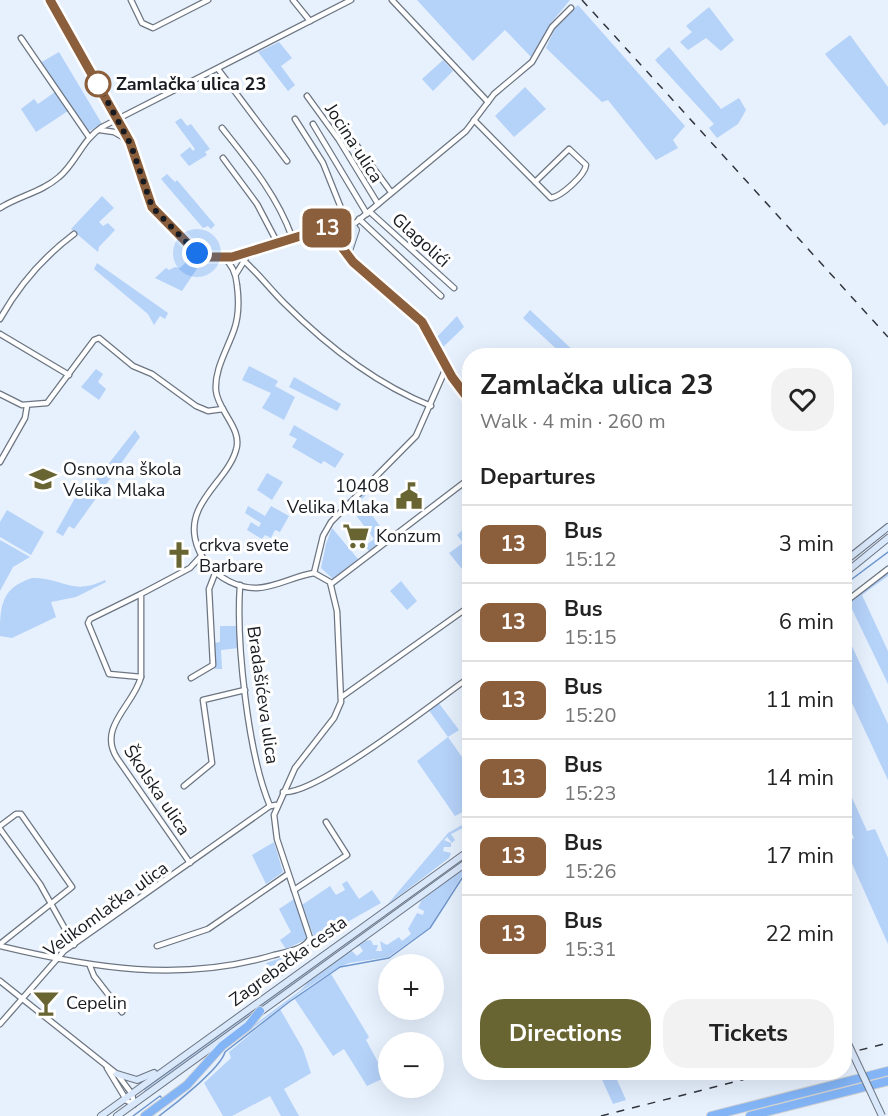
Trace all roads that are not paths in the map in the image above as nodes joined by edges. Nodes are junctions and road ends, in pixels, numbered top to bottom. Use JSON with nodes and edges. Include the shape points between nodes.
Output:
{"nodes":[{"id":1,"x":50,"y":0,"type":"edge"},
{"id":2,"x":131,"y":0,"type":"edge"},
{"id":3,"x":208,"y":0,"type":"edge"},
{"id":4,"x":293,"y":0,"type":"edge"},
{"id":5,"x":351,"y":0,"type":"edge"},
{"id":6,"x":392,"y":0,"type":"edge"},
{"id":7,"x":571,"y":8,"type":"dead end"},
{"id":8,"x":310,"y":21,"type":"junction"},
{"id":9,"x":21,"y":38,"type":"dead end"},
{"id":10,"x":218,"y":69,"type":"junction"},
{"id":11,"x":307,"y":96,"type":"dead end"},
{"id":12,"x":488,"y":102,"type":"junction"},
{"id":13,"x":295,"y":118,"type":"dead end"},
{"id":14,"x":118,"y":119,"type":"junction"},
{"id":15,"x":474,"y":120,"type":"junction"},
{"id":16,"x":313,"y":124,"type":"dead end"},
{"id":17,"x":222,"y":128,"type":"dead end"},
{"id":18,"x":344,"y":128,"type":"dead end"},
{"id":19,"x":97,"y":130,"type":"junction"},
{"id":20,"x":89,"y":137,"type":"junction"},
{"id":21,"x":130,"y":142,"type":"junction"},
{"id":22,"x":223,"y":158,"type":"dead end"},
{"id":23,"x":287,"y":161,"type":"dead end"},
{"id":24,"x":535,"y":182,"type":"junction"},
{"id":25,"x":391,"y":192,"type":"junction"},
{"id":26,"x":378,"y":204,"type":"junction"},
{"id":27,"x":0,"y":208,"type":"edge"},
{"id":28,"x":368,"y":213,"type":"junction"},
{"id":29,"x":353,"y":222,"type":"junction"},
{"id":30,"x":333,"y":226,"type":"junction"},
{"id":31,"x":74,"y":234,"type":"dead end"},
{"id":32,"x":292,"y":237,"type":"junction"},
{"id":33,"x":277,"y":242,"type":"junction"},
{"id":34,"x":249,"y":253,"type":"junction"},
{"id":35,"x":224,"y":258,"type":"junction"},
{"id":36,"x":350,"y":258,"type":"junction"},
{"id":37,"x":243,"y":260,"type":"junction"},
{"id":38,"x":236,"y":277,"type":"junction"},
{"id":39,"x":454,"y":288,"type":"dead end"},
{"id":40,"x":441,"y":296,"type":"dead end"},
{"id":41,"x":0,"y":320,"type":"edge"},
{"id":42,"x":0,"y":334,"type":"edge"},
{"id":43,"x":446,"y":368,"type":"junction"},
{"id":44,"x":69,"y":375,"type":"junction"},
{"id":45,"x":462,"y":390,"type":"edge"},
{"id":46,"x":0,"y":394,"type":"edge"},
{"id":47,"x":27,"y":406,"type":"junction"},
{"id":48,"x":431,"y":406,"type":"junction"},
{"id":49,"x":223,"y":410,"type":"junction"},
{"id":50,"x":0,"y":462,"type":"edge"},
{"id":51,"x":462,"y":484,"type":"edge"},
{"id":52,"x":888,"y":526,"type":"edge"},
{"id":53,"x":888,"y":538,"type":"edge"},
{"id":54,"x":852,"y":555,"type":"edge"},
{"id":55,"x":201,"y":556,"type":"junction"},
{"id":56,"x":852,"y":567,"type":"edge"},
{"id":57,"x":888,"y":569,"type":"edge"},
{"id":58,"x":216,"y":571,"type":"junction"},
{"id":59,"x":314,"y":573,"type":"junction"},
{"id":60,"x":331,"y":584,"type":"junction"},
{"id":61,"x":240,"y":585,"type":"junction"},
{"id":62,"x":141,"y":594,"type":"junction"},
{"id":63,"x":852,"y":597,"type":"edge"},
{"id":64,"x":462,"y":612,"type":"edge"},
{"id":65,"x":141,"y":677,"type":"junction"},
{"id":66,"x":191,"y":678,"type":"dead end"},
{"id":67,"x":462,"y":683,"type":"edge"},
{"id":68,"x":245,"y":690,"type":"junction"},
{"id":69,"x":343,"y":696,"type":"junction"},
{"id":70,"x":183,"y":786,"type":"dead end"},
{"id":71,"x":283,"y":792,"type":"junction"},
{"id":72,"x":273,"y":806,"type":"junction"},
{"id":73,"x":326,"y":822,"type":"dead end"},
{"id":74,"x":0,"y":828,"type":"edge"},
{"id":75,"x":462,"y":856,"type":"edge"},
{"id":76,"x":190,"y":863,"type":"junction"},
{"id":77,"x":462,"y":866,"type":"edge"},
{"id":78,"x":288,"y":874,"type":"junction"},
{"id":79,"x":294,"y":891,"type":"junction"},
{"id":80,"x":52,"y":903,"type":"junction"},
{"id":81,"x":1,"y":942,"type":"edge"},
{"id":82,"x":74,"y":945,"type":"junction"},
{"id":83,"x":157,"y":946,"type":"dead end"},
{"id":84,"x":56,"y":959,"type":"junction"},
{"id":85,"x":90,"y":966,"type":"junction"},
{"id":86,"x":0,"y":981,"type":"edge"},
{"id":87,"x":22,"y":999,"type":"junction"},
{"id":88,"x":260,"y":1011,"type":"junction"},
{"id":89,"x":0,"y":1012,"type":"edge"},
{"id":90,"x":122,"y":1012,"type":"dead end"},
{"id":91,"x":6,"y":1017,"type":"junction"},
{"id":92,"x":0,"y":1024,"type":"edge"},
{"id":93,"x":852,"y":1052,"type":"edge"},
{"id":94,"x":107,"y":1068,"type":"junction"},
{"id":95,"x":166,"y":1068,"type":"junction"},
{"id":96,"x":888,"y":1071,"type":"edge"},
{"id":97,"x":117,"y":1074,"type":"junction"},
{"id":98,"x":888,"y":1081,"type":"edge"},
{"id":99,"x":132,"y":1094,"type":"junction"},
{"id":100,"x":126,"y":1098,"type":"junction"},
{"id":101,"x":134,"y":1104,"type":"junction"},
{"id":102,"x":101,"y":1116,"type":"edge"},
{"id":103,"x":117,"y":1116,"type":"edge"},
{"id":104,"x":145,"y":1116,"type":"edge"},
{"id":105,"x":711,"y":1116,"type":"edge"},
{"id":106,"x":750,"y":1116,"type":"edge"},
{"id":107,"x":882,"y":1116,"type":"edge"}],
"edges":[{"from":1,"to":14,"type":"main road"},
{"from":2,"to":3,"type":"street","via":[[142,23],[153,28]]},
{"from":4,"to":8,"type":"street"},
{"from":5,"to":8,"type":"street"},
{"from":6,"to":12,"type":"street"},
{"from":7,"to":12,"type":"street","via":[[552,27],[532,62]]},
{"from":8,"to":10,"type":"street"},
{"from":9,"to":20,"type":"street"},
{"from":10,"to":14,"type":"street"},
{"from":10,"to":23,"type":"street"},
{"from":11,"to":26,"type":"street","name":"Jocina ulica"},
{"from":12,"to":15,"type":"street"},
{"from":13,"to":29,"type":"street"},
{"from":14,"to":19,"type":"street"},
{"from":14,"to":21,"type":"main road"},
{"from":15,"to":24,"type":"street"},
{"from":15,"to":25,"type":"street","via":[[457,141]]},
{"from":16,"to":28,"type":"street","name":"Glagolići"},
{"from":17,"to":32,"type":"street","via":[[268,188]]},
{"from":18,"to":25,"type":"street","name":"Jocina ulica"},
{"from":19,"to":20,"type":"street"},
{"from":19,"to":21,"type":"street","via":[[114,132]]},
{"from":20,"to":27,"type":"street","via":[[60,177]]},
{"from":21,"to":35,"type":"main road","via":[[152,207],[191,248],[209,257]]},
{"from":22,"to":33,"type":"street","via":[[257,204]]},
{"from":24,"to":24,"type":"street","via":[[554,198],[586,170],[586,165],[568,149]]},
{"from":25,"to":26,"type":"street"},
{"from":26,"to":28,"type":"street"},
{"from":28,"to":29,"type":"street"},
{"from":28,"to":39,"type":"street","name":"Glagolići"},
{"from":29,"to":30,"type":"main road"},
{"from":29,"to":36,"type":"main road","via":[[356,233]]},
{"from":29,"to":40,"type":"street"},
{"from":30,"to":32,"type":"main road"},
{"from":30,"to":36,"type":"main road","via":[[338,242]]},
{"from":31,"to":41,"type":"street","via":[[28,276]]},
{"from":32,"to":33,"type":"main road"},
{"from":33,"to":34,"type":"main road"},
{"from":34,"to":35,"type":"main road"},
{"from":34,"to":37,"type":"street"},
{"from":35,"to":38,"type":"street"},
{"from":36,"to":43,"type":"main road","via":[[422,322]]},
{"from":37,"to":38,"type":"street"},
{"from":37,"to":48,"type":"street","via":[[335,349]]},
{"from":38,"to":49,"type":"street","via":[[237,318],[216,384]]},
{"from":42,"to":44,"type":"street"},
{"from":43,"to":45,"type":"main road"},
{"from":43,"to":48,"type":"street"},
{"from":44,"to":47,"type":"street","via":[[50,401]]},
{"from":44,"to":49,"type":"street","via":[[96,338],[102,339],[133,366],[152,374],[196,406],[208,411]]},
{"from":46,"to":47,"type":"street"},
{"from":47,"to":50,"type":"street","via":[[25,418]]},
{"from":48,"to":59,"type":"street","via":[[411,442],[331,522],[323,536]]},
{"from":49,"to":55,"type":"street","via":[[236,436],[237,449],[195,518],[193,535]]},
{"from":51,"to":60,"type":"street"},
{"from":52,"to":54,"type":"main road"},
{"from":53,"to":56,"type":"main road"},
{"from":55,"to":58,"type":"street"},
{"from":55,"to":62,"type":"street","via":[[190,568]]},
{"from":57,"to":63,"type":"street"},
{"from":58,"to":61,"type":"street"},
{"from":58,"to":66,"type":"street","via":[[209,589],[213,665]]},
{"from":59,"to":60,"type":"street"},
{"from":59,"to":61,"type":"street","via":[[262,587]]},
{"from":60,"to":69,"type":"street","via":[[337,611]]},
{"from":61,"to":68,"type":"street","name":"Bradašićeva ulica"},
{"from":62,"to":65,"type":"street","name":"Školska ulica"},
{"from":62,"to":65,"type":"street","via":[[88,623],[109,674]]},
{"from":64,"to":69,"type":"street"},
{"from":65,"to":76,"type":"street","name":"Školska ulica","via":[[113,725],[111,746]]},
{"from":67,"to":71,"type":"street","via":[[334,773]]},
{"from":68,"to":70,"type":"street","via":[[203,700],[212,763]]},
{"from":68,"to":72,"type":"street","name":"Bradašićeva ulica","via":[[260,771]]},
{"from":69,"to":71,"type":"street","via":[[334,718],[299,763]]},
{"from":71,"to":72,"type":"street"},
{"from":72,"to":76,"type":"street","name":"Velikomlačka ulica"},
{"from":72,"to":78,"type":"street","via":[[275,832]]},
{"from":73,"to":79,"type":"street","via":[[347,855]]},
{"from":74,"to":80,"type":"street"},
{"from":74,"to":80,"type":"street","via":[[21,814],[71,885]]},
{"from":75,"to":95,"type":"main road","name":"Zagrebačka cesta"},
{"from":76,"to":82,"type":"street","name":"Velikomlačka ulica"},
{"from":77,"to":88,"type":"main road","name":"Zagrebačka cesta"},
{"from":78,"to":79,"type":"street"},
{"from":78,"to":83,"type":"street","via":[[208,929]]},
{"from":79,"to":85,"type":"street","via":[[309,930],[309,941],[302,947],[206,969],[156,972]]},
{"from":80,"to":81,"type":"street"},
{"from":80,"to":82,"type":"street"},
{"from":81,"to":84,"type":"street"},
{"from":82,"to":84,"type":"street","name":"Velikomlačka ulica"},
{"from":84,"to":85,"type":"street"},
{"from":84,"to":87,"type":"street","name":"Velikomlačka ulica"},
{"from":85,"to":90,"type":"street"},
{"from":86,"to":87,"type":"street"},
{"from":87,"to":91,"type":"street","name":"Velikomlačka ulica"},
{"from":87,"to":94,"type":"street"},
{"from":88,"to":101,"type":"main road","name":"Zagrebačka cesta"},
{"from":88,"to":104,"type":"highway","via":[[187,1085]]},
{"from":89,"to":91,"type":"street"},
{"from":91,"to":92,"type":"street","name":"Velikomlačka ulica"},
{"from":93,"to":107,"type":"main road","bridge":true},
{"from":94,"to":97,"type":"street"},
{"from":94,"to":100,"type":"street"},
{"from":95,"to":97,"type":"main road","via":[[137,1080]]},
{"from":95,"to":99,"type":"main road","name":"Zagrebačka cesta"},
{"from":96,"to":105,"type":"highway"},
{"from":97,"to":99,"type":"street"},
{"from":98,"to":106,"type":"highway"},
{"from":99,"to":100,"type":"main road","name":"Zagrebačka cesta"},
{"from":99,"to":101,"type":"street"},
{"from":100,"to":101,"type":"street"},
{"from":100,"to":102,"type":"main road","name":"Zagrebačka cesta"},
{"from":101,"to":103,"type":"main road","name":"Zagrebačka cesta"}]}
